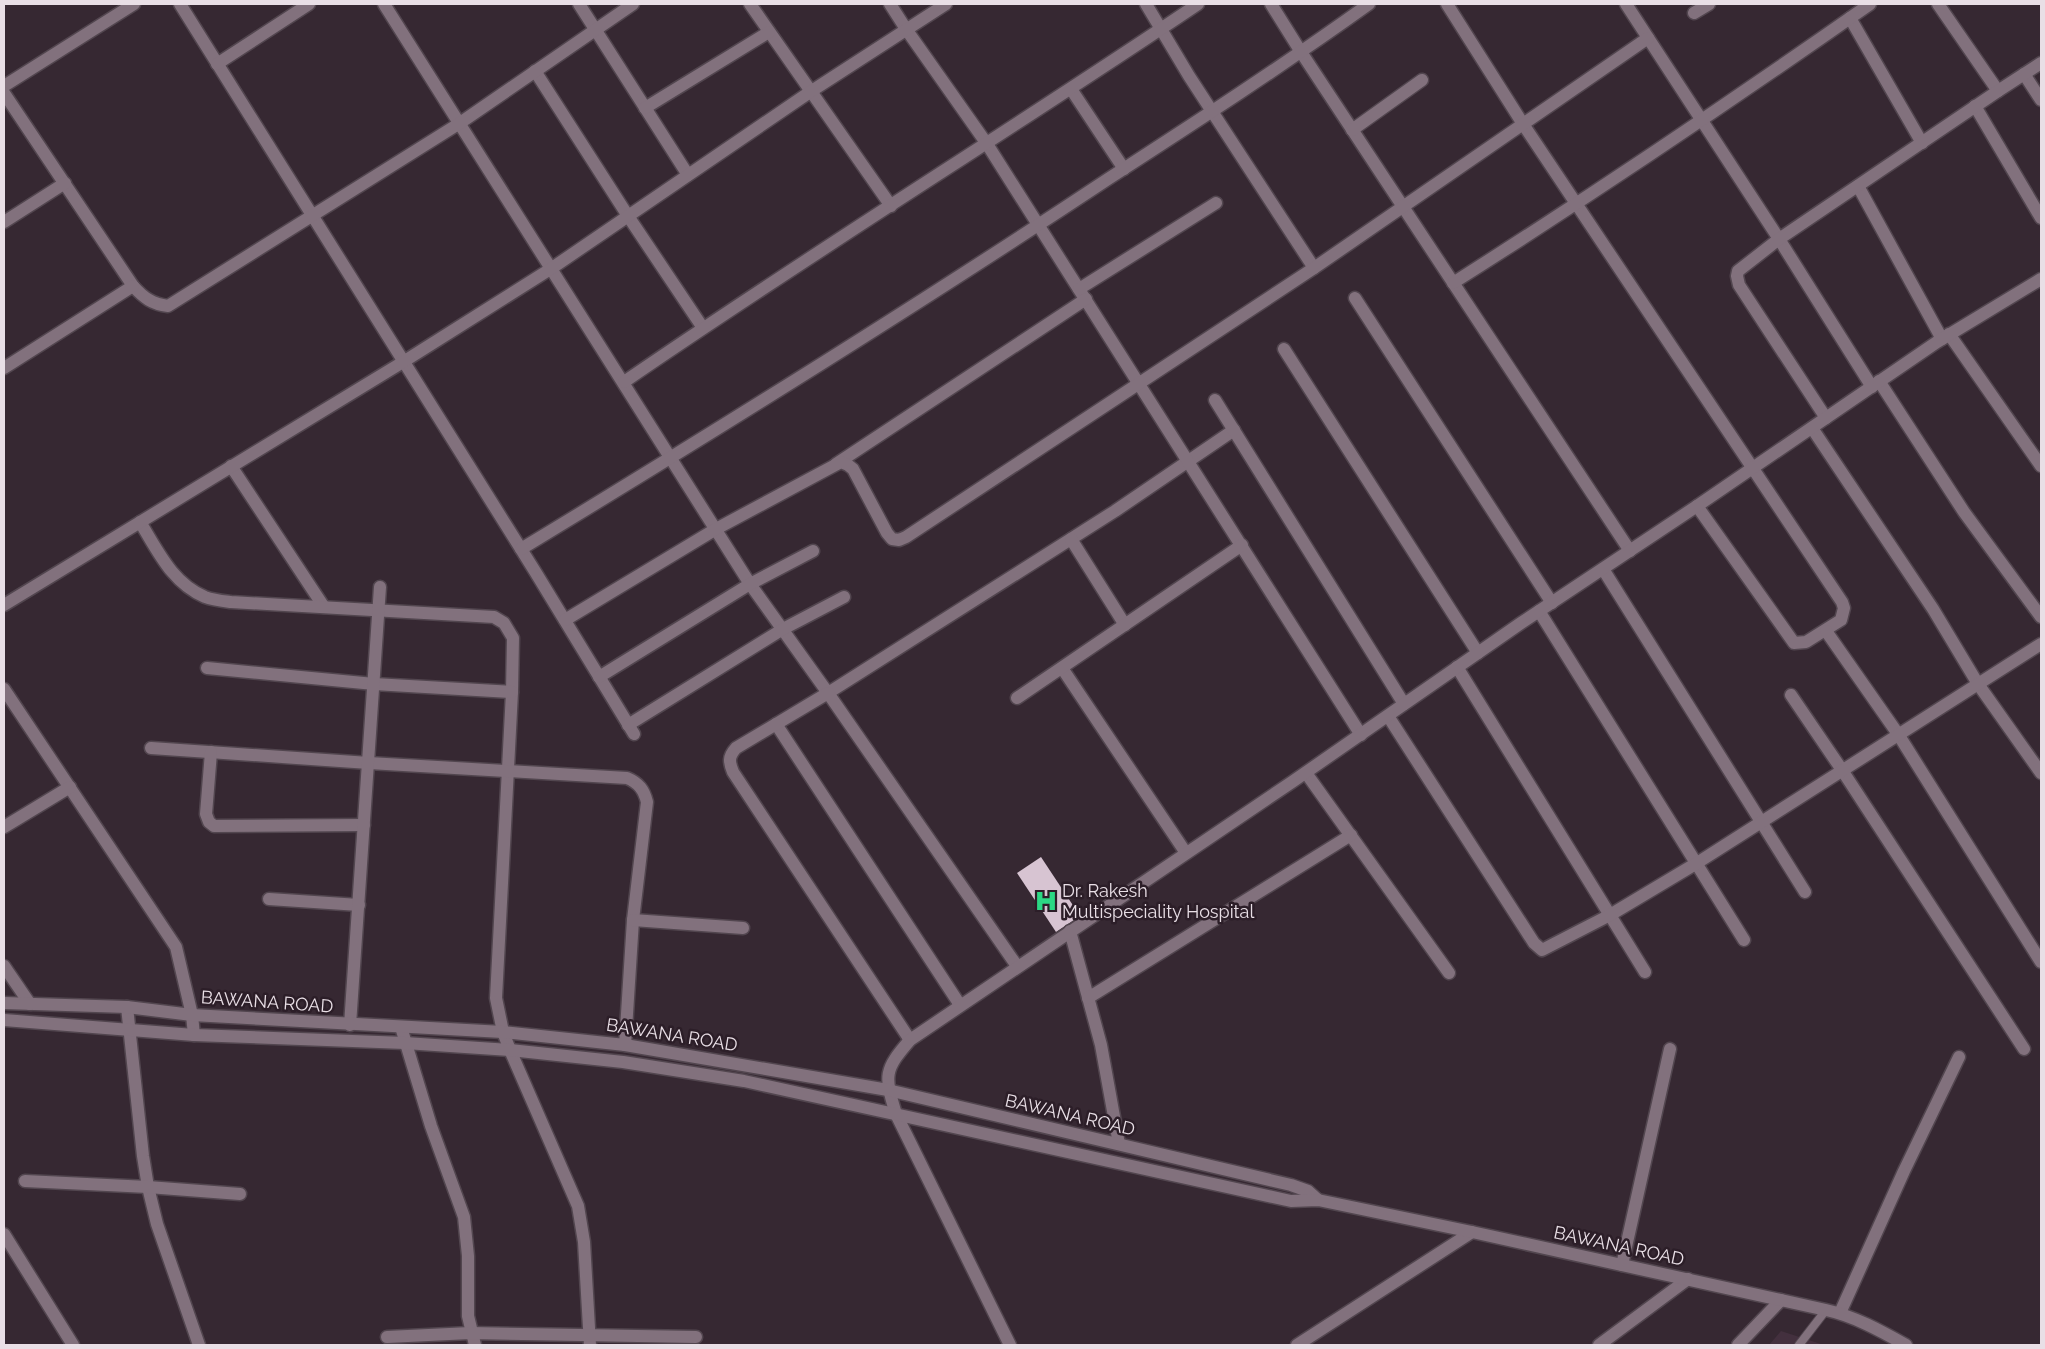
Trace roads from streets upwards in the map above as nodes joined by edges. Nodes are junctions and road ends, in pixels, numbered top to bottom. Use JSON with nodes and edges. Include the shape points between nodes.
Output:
{"nodes":[{"id":1,"x":134,"y":4,"type":"edge"},
{"id":2,"x":180,"y":4,"type":"edge"},
{"id":3,"x":309,"y":4,"type":"edge"},
{"id":4,"x":384,"y":4,"type":"edge"},
{"id":5,"x":579,"y":4,"type":"edge"},
{"id":6,"x":633,"y":4,"type":"edge"},
{"id":7,"x":750,"y":4,"type":"edge"},
{"id":8,"x":890,"y":4,"type":"edge"},
{"id":9,"x":946,"y":4,"type":"edge"},
{"id":10,"x":1146,"y":4,"type":"edge"},
{"id":11,"x":1198,"y":4,"type":"edge"},
{"id":12,"x":1271,"y":4,"type":"edge"},
{"id":13,"x":1369,"y":4,"type":"edge"},
{"id":14,"x":1447,"y":4,"type":"edge"},
{"id":15,"x":1626,"y":4,"type":"edge"},
{"id":16,"x":1709,"y":4,"type":"edge"},
{"id":17,"x":1870,"y":4,"type":"edge"},
{"id":18,"x":1938,"y":4,"type":"edge"},
{"id":19,"x":1694,"y":13,"type":"dead end"},
{"id":20,"x":1850,"y":18,"type":"junction"},
{"id":21,"x":906,"y":29,"type":"junction"},
{"id":22,"x":1161,"y":29,"type":"junction"},
{"id":23,"x":595,"y":30,"type":"junction"},
{"id":24,"x":769,"y":32,"type":"junction"},
{"id":25,"x":1648,"y":38,"type":"junction"},
{"id":26,"x":1301,"y":52,"type":"junction"},
{"id":27,"x":2041,"y":63,"type":"edge"},
{"id":28,"x":217,"y":64,"type":"junction"},
{"id":29,"x":535,"y":71,"type":"junction"},
{"id":30,"x":2024,"y":74,"type":"junction"},
{"id":31,"x":1422,"y":80,"type":"dead end"},
{"id":32,"x":1071,"y":89,"type":"junction"},
{"id":33,"x":1998,"y":91,"type":"junction"},
{"id":34,"x":4,"y":92,"type":"edge"},
{"id":35,"x":810,"y":92,"type":"junction"},
{"id":36,"x":2041,"y":100,"type":"edge"},
{"id":37,"x":1975,"y":106,"type":"junction"},
{"id":38,"x":645,"y":108,"type":"junction"},
{"id":39,"x":1212,"y":111,"type":"junction"},
{"id":40,"x":1702,"y":121,"type":"junction"},
{"id":41,"x":460,"y":123,"type":"junction"},
{"id":42,"x":1523,"y":124,"type":"junction"},
{"id":43,"x":1352,"y":130,"type":"junction"},
{"id":44,"x":1922,"y":143,"type":"junction"},
{"id":45,"x":987,"y":144,"type":"junction"},
{"id":46,"x":1124,"y":169,"type":"junction"},
{"id":47,"x":688,"y":175,"type":"junction"},
{"id":48,"x":65,"y":183,"type":"junction"},
{"id":49,"x":1858,"y":186,"type":"junction"},
{"id":50,"x":1216,"y":203,"type":"dead end"},
{"id":51,"x":1577,"y":204,"type":"junction"},
{"id":52,"x":891,"y":206,"type":"junction"},
{"id":53,"x":1403,"y":207,"type":"junction"},
{"id":54,"x":312,"y":215,"type":"junction"},
{"id":55,"x":628,"y":216,"type":"junction"},
{"id":56,"x":2041,"y":218,"type":"edge"},
{"id":57,"x":4,"y":222,"type":"edge"},
{"id":58,"x":1039,"y":225,"type":"junction"},
{"id":59,"x":1779,"y":239,"type":"junction"},
{"id":60,"x":552,"y":268,"type":"junction"},
{"id":61,"x":1314,"y":268,"type":"junction"},
{"id":62,"x":2041,"y":281,"type":"edge"},
{"id":63,"x":1453,"y":283,"type":"junction"},
{"id":64,"x":133,"y":286,"type":"junction"},
{"id":65,"x":1083,"y":294,"type":"junction"},
{"id":66,"x":1355,"y":298,"type":"dead end"},
{"id":67,"x":703,"y":328,"type":"junction"},
{"id":68,"x":1945,"y":336,"type":"junction"},
{"id":69,"x":1284,"y":349,"type":"dead end"},
{"id":70,"x":404,"y":362,"type":"junction"},
{"id":71,"x":4,"y":368,"type":"edge"},
{"id":72,"x":624,"y":382,"type":"junction"},
{"id":73,"x":1139,"y":383,"type":"junction"},
{"id":74,"x":1876,"y":384,"type":"junction"},
{"id":75,"x":1215,"y":400,"type":"dead end"},
{"id":76,"x":1826,"y":418,"type":"junction"},
{"id":77,"x":1812,"y":428,"type":"junction"},
{"id":78,"x":1234,"y":430,"type":"junction"},
{"id":79,"x":671,"y":458,"type":"junction"},
{"id":80,"x":1188,"y":461,"type":"junction"},
{"id":81,"x":834,"y":465,"type":"junction"},
{"id":82,"x":231,"y":466,"type":"junction"},
{"id":83,"x":2041,"y":466,"type":"edge"},
{"id":84,"x":1752,"y":467,"type":"junction"},
{"id":85,"x":1697,"y":506,"type":"junction"},
{"id":86,"x":140,"y":522,"type":"junction"},
{"id":87,"x":716,"y":529,"type":"junction"},
{"id":88,"x":1071,"y":538,"type":"junction"},
{"id":89,"x":1242,"y":545,"type":"junction"},
{"id":90,"x":521,"y":549,"type":"junction"},
{"id":91,"x":813,"y":551,"type":"dead end"},
{"id":92,"x":1630,"y":551,"type":"junction"},
{"id":93,"x":1603,"y":569,"type":"junction"},
{"id":94,"x":750,"y":584,"type":"junction"},
{"id":95,"x":380,"y":587,"type":"dead end"},
{"id":96,"x":844,"y":597,"type":"dead end"},
{"id":97,"x":1552,"y":602,"type":"junction"},
{"id":98,"x":4,"y":605,"type":"edge"},
{"id":99,"x":324,"y":607,"type":"junction"},
{"id":100,"x":378,"y":610,"type":"junction"},
{"id":101,"x":1539,"y":612,"type":"junction"},
{"id":102,"x":2041,"y":617,"type":"edge"},
{"id":103,"x":565,"y":620,"type":"junction"},
{"id":104,"x":1125,"y":625,"type":"junction"},
{"id":105,"x":783,"y":629,"type":"junction"},
{"id":106,"x":1826,"y":631,"type":"junction"},
{"id":107,"x":2041,"y":644,"type":"edge"},
{"id":108,"x":1478,"y":653,"type":"junction"},
{"id":109,"x":1457,"y":667,"type":"junction"},
{"id":110,"x":206,"y":668,"type":"dead end"},
{"id":111,"x":1062,"y":668,"type":"junction"},
{"id":112,"x":599,"y":677,"type":"junction"},
{"id":113,"x":374,"y":684,"type":"junction"},
{"id":114,"x":1978,"y":684,"type":"junction"},
{"id":115,"x":4,"y":688,"type":"edge"},
{"id":116,"x":512,"y":692,"type":"junction"},
{"id":117,"x":828,"y":693,"type":"junction"},
{"id":118,"x":1791,"y":695,"type":"dead end"},
{"id":119,"x":1017,"y":698,"type":"dead end"},
{"id":120,"x":1404,"y":704,"type":"junction"},
{"id":121,"x":1388,"y":716,"type":"junction"},
{"id":122,"x":776,"y":724,"type":"junction"},
{"id":123,"x":1361,"y":734,"type":"junction"},
{"id":124,"x":1898,"y":734,"type":"junction"},
{"id":125,"x":152,"y":748,"type":"dead end"},
{"id":126,"x":211,"y":752,"type":"junction"},
{"id":127,"x":369,"y":763,"type":"junction"},
{"id":128,"x":1842,"y":770,"type":"junction"},
{"id":129,"x":508,"y":771,"type":"junction"},
{"id":130,"x":1306,"y":772,"type":"junction"},
{"id":131,"x":2041,"y":773,"type":"edge"},
{"id":132,"x":70,"y":787,"type":"junction"},
{"id":133,"x":1761,"y":821,"type":"junction"},
{"id":134,"x":364,"y":825,"type":"junction"},
{"id":135,"x":4,"y":827,"type":"edge"},
{"id":136,"x":1351,"y":835,"type":"junction"},
{"id":137,"x":1186,"y":853,"type":"junction"},
{"id":138,"x":1696,"y":863,"type":"junction"},
{"id":139,"x":1805,"y":892,"type":"dead end"},
{"id":140,"x":270,"y":900,"type":"dead end"},
{"id":141,"x":358,"y":905,"type":"junction"},
{"id":142,"x":1610,"y":915,"type":"junction"},
{"id":143,"x":633,"y":920,"type":"junction"},
{"id":144,"x":743,"y":928,"type":"dead end"},
{"id":145,"x":1070,"y":931,"type":"junction"},
{"id":146,"x":1744,"y":940,"type":"dead end"},
{"id":147,"x":2041,"y":962,"type":"edge"},
{"id":148,"x":4,"y":966,"type":"edge"},
{"id":149,"x":1017,"y":966,"type":"junction"},
{"id":150,"x":1645,"y":972,"type":"dead end"},
{"id":151,"x":1449,"y":973,"type":"dead end"},
{"id":152,"x":1088,"y":998,"type":"junction"},
{"id":153,"x":4,"y":1003,"type":"edge"},
{"id":154,"x":30,"y":1004,"type":"junction"},
{"id":155,"x":960,"y":1005,"type":"junction"},
{"id":156,"x":127,"y":1007,"type":"junction"},
{"id":157,"x":192,"y":1015,"type":"junction"},
{"id":158,"x":4,"y":1020,"type":"edge"},
{"id":159,"x":350,"y":1025,"type":"junction"},
{"id":160,"x":401,"y":1027,"type":"junction"},
{"id":161,"x":130,"y":1029,"type":"junction"},
{"id":162,"x":503,"y":1032,"type":"junction"},
{"id":163,"x":194,"y":1035,"type":"junction"},
{"id":164,"x":910,"y":1040,"type":"junction"},
{"id":165,"x":405,"y":1043,"type":"junction"},
{"id":166,"x":625,"y":1045,"type":"junction"},
{"id":167,"x":1670,"y":1049,"type":"dead end"},
{"id":168,"x":2024,"y":1049,"type":"dead end"},
{"id":169,"x":510,"y":1050,"type":"junction"},
{"id":170,"x":1958,"y":1057,"type":"dead end"},
{"id":171,"x":828,"y":1079,"type":"junction"},
{"id":172,"x":888,"y":1090,"type":"junction"},
{"id":173,"x":825,"y":1099,"type":"junction"},
{"id":174,"x":896,"y":1114,"type":"junction"},
{"id":175,"x":1119,"y":1144,"type":"junction"},
{"id":176,"x":25,"y":1181,"type":"dead end"},
{"id":177,"x":148,"y":1186,"type":"junction"},
{"id":178,"x":240,"y":1194,"type":"dead end"},
{"id":179,"x":1318,"y":1200,"type":"junction"},
{"id":180,"x":1472,"y":1232,"type":"junction"},
{"id":181,"x":4,"y":1234,"type":"edge"},
{"id":182,"x":1622,"y":1265,"type":"junction"},
{"id":183,"x":1688,"y":1279,"type":"junction"},
{"id":184,"x":1781,"y":1300,"type":"junction"},
{"id":185,"x":1840,"y":1313,"type":"junction"},
{"id":186,"x":470,"y":1333,"type":"junction"},
{"id":187,"x":388,"y":1337,"type":"dead end"},
{"id":188,"x":696,"y":1337,"type":"dead end"},
{"id":189,"x":590,"y":1340,"type":"edge"},
{"id":190,"x":73,"y":1345,"type":"edge"},
{"id":191,"x":199,"y":1345,"type":"edge"},
{"id":192,"x":475,"y":1345,"type":"edge"},
{"id":193,"x":1010,"y":1345,"type":"edge"},
{"id":194,"x":1298,"y":1345,"type":"edge"},
{"id":195,"x":1599,"y":1345,"type":"edge"},
{"id":196,"x":1738,"y":1345,"type":"edge"},
{"id":197,"x":1906,"y":1345,"type":"edge"}],
"edges":[{"from":1,"to":34,"type":"street"},
{"from":2,"to":28,"type":"street"},
{"from":3,"to":28,"type":"street"},
{"from":4,"to":41,"type":"street"},
{"from":5,"to":23,"type":"street"},
{"from":6,"to":23,"type":"street"},
{"from":7,"to":24,"type":"street"},
{"from":8,"to":21,"type":"street"},
{"from":9,"to":21,"type":"street"},
{"from":10,"to":22,"type":"street"},
{"from":11,"to":22,"type":"street"},
{"from":12,"to":26,"type":"street"},
{"from":13,"to":26,"type":"street"},
{"from":14,"to":42,"type":"street"},
{"from":15,"to":25,"type":"street"},
{"from":16,"to":19,"type":"street"},
{"from":17,"to":20,"type":"street"},
{"from":18,"to":33,"type":"street"},
{"from":20,"to":40,"type":"street"},
{"from":20,"to":44,"type":"street"},
{"from":21,"to":35,"type":"street"},
{"from":21,"to":45,"type":"street"},
{"from":22,"to":32,"type":"street"},
{"from":22,"to":39,"type":"street"},
{"from":23,"to":29,"type":"street"},
{"from":23,"to":38,"type":"street"},
{"from":24,"to":35,"type":"street"},
{"from":24,"to":38,"type":"street"},
{"from":25,"to":40,"type":"street"},
{"from":25,"to":42,"type":"street"},
{"from":26,"to":39,"type":"street"},
{"from":26,"to":43,"type":"street"},
{"from":27,"to":30,"type":"street"},
{"from":28,"to":54,"type":"street"},
{"from":29,"to":41,"type":"street"},
{"from":29,"to":55,"type":"street"},
{"from":30,"to":33,"type":"street"},
{"from":30,"to":36,"type":"street"},
{"from":31,"to":43,"type":"street"},
{"from":32,"to":45,"type":"street"},
{"from":32,"to":46,"type":"street"},
{"from":33,"to":37,"type":"street"},
{"from":34,"to":48,"type":"street"},
{"from":35,"to":47,"type":"street"},
{"from":35,"to":52,"type":"street"},
{"from":37,"to":44,"type":"street"},
{"from":37,"to":56,"type":"street"},
{"from":38,"to":47,"type":"street"},
{"from":39,"to":46,"type":"street"},
{"from":39,"to":61,"type":"street"},
{"from":40,"to":51,"type":"street"},
{"from":40,"to":59,"type":"street"},
{"from":41,"to":54,"type":"street"},
{"from":41,"to":60,"type":"street"},
{"from":42,"to":51,"type":"street"},
{"from":42,"to":53,"type":"street"},
{"from":43,"to":53,"type":"street"},
{"from":44,"to":49,"type":"street"},
{"from":45,"to":52,"type":"street"},
{"from":45,"to":58,"type":"street"},
{"from":46,"to":58,"type":"street"},
{"from":47,"to":55,"type":"street"},
{"from":48,"to":57,"type":"street"},
{"from":48,"to":64,"type":"street"},
{"from":49,"to":59,"type":"street"},
{"from":49,"to":68,"type":"street"},
{"from":50,"to":65,"type":"street"},
{"from":51,"to":63,"type":"street"},
{"from":51,"to":84,"type":"street"},
{"from":52,"to":67,"type":"street"},
{"from":53,"to":61,"type":"street"},
{"from":53,"to":63,"type":"street"},
{"from":54,"to":64,"type":"street","via":[[168,306],[145,299]]},
{"from":54,"to":70,"type":"street"},
{"from":55,"to":60,"type":"street"},
{"from":55,"to":67,"type":"street"},
{"from":58,"to":65,"type":"street"},
{"from":58,"to":79,"type":"street"},
{"from":59,"to":74,"type":"street"},
{"from":59,"to":76,"type":"street","via":[[1738,271],[1739,285]]},
{"from":60,"to":70,"type":"street"},
{"from":60,"to":72,"type":"street"},
{"from":61,"to":73,"type":"street"},
{"from":62,"to":68,"type":"street"},
{"from":63,"to":92,"type":"street"},
{"from":64,"to":71,"type":"street"},
{"from":65,"to":73,"type":"street"},
{"from":65,"to":81,"type":"street"},
{"from":66,"to":97,"type":"street"},
{"from":67,"to":72,"type":"street"},
{"from":68,"to":74,"type":"street"},
{"from":68,"to":83,"type":"street"},
{"from":69,"to":108,"type":"street"},
{"from":70,"to":82,"type":"street"},
{"from":70,"to":90,"type":"street"},
{"from":72,"to":79,"type":"street"},
{"from":73,"to":80,"type":"street"},
{"from":73,"to":81,"type":"street","via":[[900,540],[887,534],[852,469],[841,462]]},
{"from":74,"to":76,"type":"street"},
{"from":74,"to":102,"type":"street"},
{"from":75,"to":78,"type":"street"},
{"from":76,"to":77,"type":"street"},
{"from":77,"to":84,"type":"street"},
{"from":77,"to":114,"type":"street","via":[[1933,609]]},
{"from":78,"to":80,"type":"street"},
{"from":78,"to":120,"type":"street"},
{"from":79,"to":87,"type":"street"},
{"from":79,"to":90,"type":"street"},
{"from":80,"to":88,"type":"street"},
{"from":80,"to":89,"type":"street"},
{"from":81,"to":87,"type":"street"},
{"from":82,"to":86,"type":"street"},
{"from":82,"to":99,"type":"street"},
{"from":84,"to":85,"type":"street"},
{"from":84,"to":106,"type":"street","via":[[1844,608],[1841,620]]},
{"from":85,"to":92,"type":"street"},
{"from":85,"to":106,"type":"street","via":[[1794,643],[1801,644]]},
{"from":86,"to":98,"type":"street"},
{"from":86,"to":99,"type":"street","via":[[172,574],[183,585],[206,597],[231,602]]},
{"from":87,"to":94,"type":"street"},
{"from":87,"to":103,"type":"street"},
{"from":88,"to":104,"type":"street"},
{"from":88,"to":117,"type":"street"},
{"from":89,"to":104,"type":"street"},
{"from":89,"to":123,"type":"street"},
{"from":90,"to":103,"type":"street"},
{"from":91,"to":94,"type":"street"},
{"from":92,"to":93,"type":"street"},
{"from":93,"to":97,"type":"street"},
{"from":93,"to":133,"type":"street"},
{"from":94,"to":105,"type":"street"},
{"from":94,"to":112,"type":"street"},
{"from":95,"to":100,"type":"street"},
{"from":96,"to":105,"type":"street"},
{"from":97,"to":101,"type":"street"},
{"from":99,"to":100,"type":"street"},
{"from":100,"to":113,"type":"street"},
{"from":100,"to":116,"type":"street","via":[[494,617],[504,623],[513,638]]},
{"from":101,"to":108,"type":"street"},
{"from":101,"to":138,"type":"street"},
{"from":103,"to":112,"type":"street"},
{"from":104,"to":111,"type":"street"},
{"from":105,"to":112,"type":"street","via":[[631,729]]},
{"from":105,"to":117,"type":"street"},
{"from":106,"to":124,"type":"street"},
{"from":107,"to":114,"type":"street"},
{"from":108,"to":109,"type":"street"},
{"from":109,"to":120,"type":"street"},
{"from":109,"to":142,"type":"street"},
{"from":110,"to":113,"type":"street"},
{"from":111,"to":119,"type":"street"},
{"from":111,"to":137,"type":"street"},
{"from":113,"to":116,"type":"street"},
{"from":113,"to":127,"type":"street"},
{"from":114,"to":124,"type":"street"},
{"from":114,"to":131,"type":"street"},
{"from":115,"to":132,"type":"street"},
{"from":116,"to":129,"type":"street"},
{"from":117,"to":122,"type":"street"},
{"from":117,"to":149,"type":"street"},
{"from":118,"to":128,"type":"street"},
{"from":120,"to":121,"type":"street"},
{"from":121,"to":123,"type":"street"},
{"from":121,"to":142,"type":"street","via":[[1538,948],[1547,949]]},
{"from":122,"to":155,"type":"street"},
{"from":122,"to":164,"type":"street","via":[[730,754],[733,772]]},
{"from":123,"to":130,"type":"street"},
{"from":124,"to":128,"type":"street"},
{"from":124,"to":147,"type":"street"},
{"from":125,"to":126,"type":"street"},
{"from":126,"to":127,"type":"street"},
{"from":126,"to":134,"type":"street","via":[[206,814],[214,826]]},
{"from":127,"to":129,"type":"street"},
{"from":127,"to":134,"type":"street"},
{"from":128,"to":133,"type":"street"},
{"from":128,"to":168,"type":"street"},
{"from":129,"to":143,"type":"street","via":[[628,778],[637,782],[647,802]]},
{"from":129,"to":162,"type":"street","via":[[496,998]]},
{"from":130,"to":136,"type":"street"},
{"from":130,"to":137,"type":"street"},
{"from":132,"to":135,"type":"street"},
{"from":132,"to":157,"type":"street","via":[[176,947]]},
{"from":133,"to":138,"type":"street"},
{"from":133,"to":139,"type":"street"},
{"from":134,"to":141,"type":"street"},
{"from":136,"to":151,"type":"street"},
{"from":136,"to":152,"type":"street"},
{"from":137,"to":145,"type":"street"},
{"from":138,"to":142,"type":"street"},
{"from":138,"to":146,"type":"street"},
{"from":140,"to":141,"type":"street"},
{"from":141,"to":159,"type":"street"},
{"from":142,"to":150,"type":"street"},
{"from":143,"to":144,"type":"street"},
{"from":143,"to":166,"type":"street"},
{"from":145,"to":149,"type":"street"},
{"from":145,"to":152,"type":"street"},
{"from":148,"to":154,"type":"street"},
{"from":149,"to":155,"type":"street"},
{"from":152,"to":175,"type":"street","via":[[1101,1045]]},
{"from":153,"to":154,"type":"street","name":"BAWANA ROAD"},
{"from":154,"to":156,"type":"street","name":"BAWANA ROAD"},
{"from":155,"to":164,"type":"street"},
{"from":156,"to":157,"type":"street","name":"BAWANA ROAD"},
{"from":156,"to":161,"type":"street"},
{"from":157,"to":159,"type":"street","name":"BAWANA ROAD"},
{"from":157,"to":163,"type":"street"},
{"from":158,"to":161,"type":"street","name":"BAWANA ROAD"},
{"from":159,"to":160,"type":"street","name":"BAWANA ROAD"},
{"from":160,"to":162,"type":"street","name":"BAWANA ROAD"},
{"from":160,"to":165,"type":"street"},
{"from":161,"to":163,"type":"street","name":"BAWANA ROAD"},
{"from":161,"to":177,"type":"street","via":[[142,1156]]},
{"from":162,"to":166,"type":"street","name":"BAWANA ROAD"},
{"from":162,"to":169,"type":"street"},
{"from":163,"to":165,"type":"street","name":"BAWANA ROAD"},
{"from":164,"to":172,"type":"street","via":[[894,1058],[887,1073]]},
{"from":165,"to":169,"type":"street","name":"BAWANA ROAD"},
{"from":165,"to":186,"type":"street","via":[[464,1217]]},
{"from":166,"to":171,"type":"street","name":"BAWANA ROAD"},
{"from":167,"to":182,"type":"street"},
{"from":169,"to":173,"type":"street","name":"BAWANA ROAD","via":[[623,1062],[744,1081]]},
{"from":169,"to":189,"type":"street","via":[[578,1206],[584,1242]]},
{"from":170,"to":185,"type":"street"},
{"from":171,"to":172,"type":"street","name":"BAWANA ROAD"},
{"from":171,"to":173,"type":"street"},
{"from":172,"to":174,"type":"street"},
{"from":172,"to":175,"type":"street","name":"BAWANA ROAD"},
{"from":173,"to":174,"type":"street","name":"BAWANA ROAD"},
{"from":174,"to":179,"type":"street","name":"BAWANA ROAD","via":[[1290,1201]]},
{"from":174,"to":193,"type":"street"},
{"from":175,"to":179,"type":"street","name":"BAWANA ROAD","via":[[1291,1185],[1308,1191]]},
{"from":176,"to":177,"type":"street"},
{"from":177,"to":178,"type":"street"},
{"from":177,"to":191,"type":"street","via":[[157,1224]]},
{"from":179,"to":180,"type":"street","name":"BAWANA ROAD"},
{"from":180,"to":182,"type":"street","name":"BAWANA ROAD"},
{"from":180,"to":194,"type":"street"},
{"from":181,"to":190,"type":"street"},
{"from":182,"to":183,"type":"street","name":"BAWANA ROAD"},
{"from":183,"to":184,"type":"street","name":"BAWANA ROAD"},
{"from":183,"to":195,"type":"street"},
{"from":184,"to":185,"type":"street","name":"BAWANA ROAD"},
{"from":184,"to":196,"type":"street"},
{"from":185,"to":197,"type":"street","name":"BAWANA ROAD"},
{"from":186,"to":187,"type":"street"},
{"from":186,"to":189,"type":"street"},
{"from":186,"to":192,"type":"street"},
{"from":188,"to":189,"type":"street"}]}
